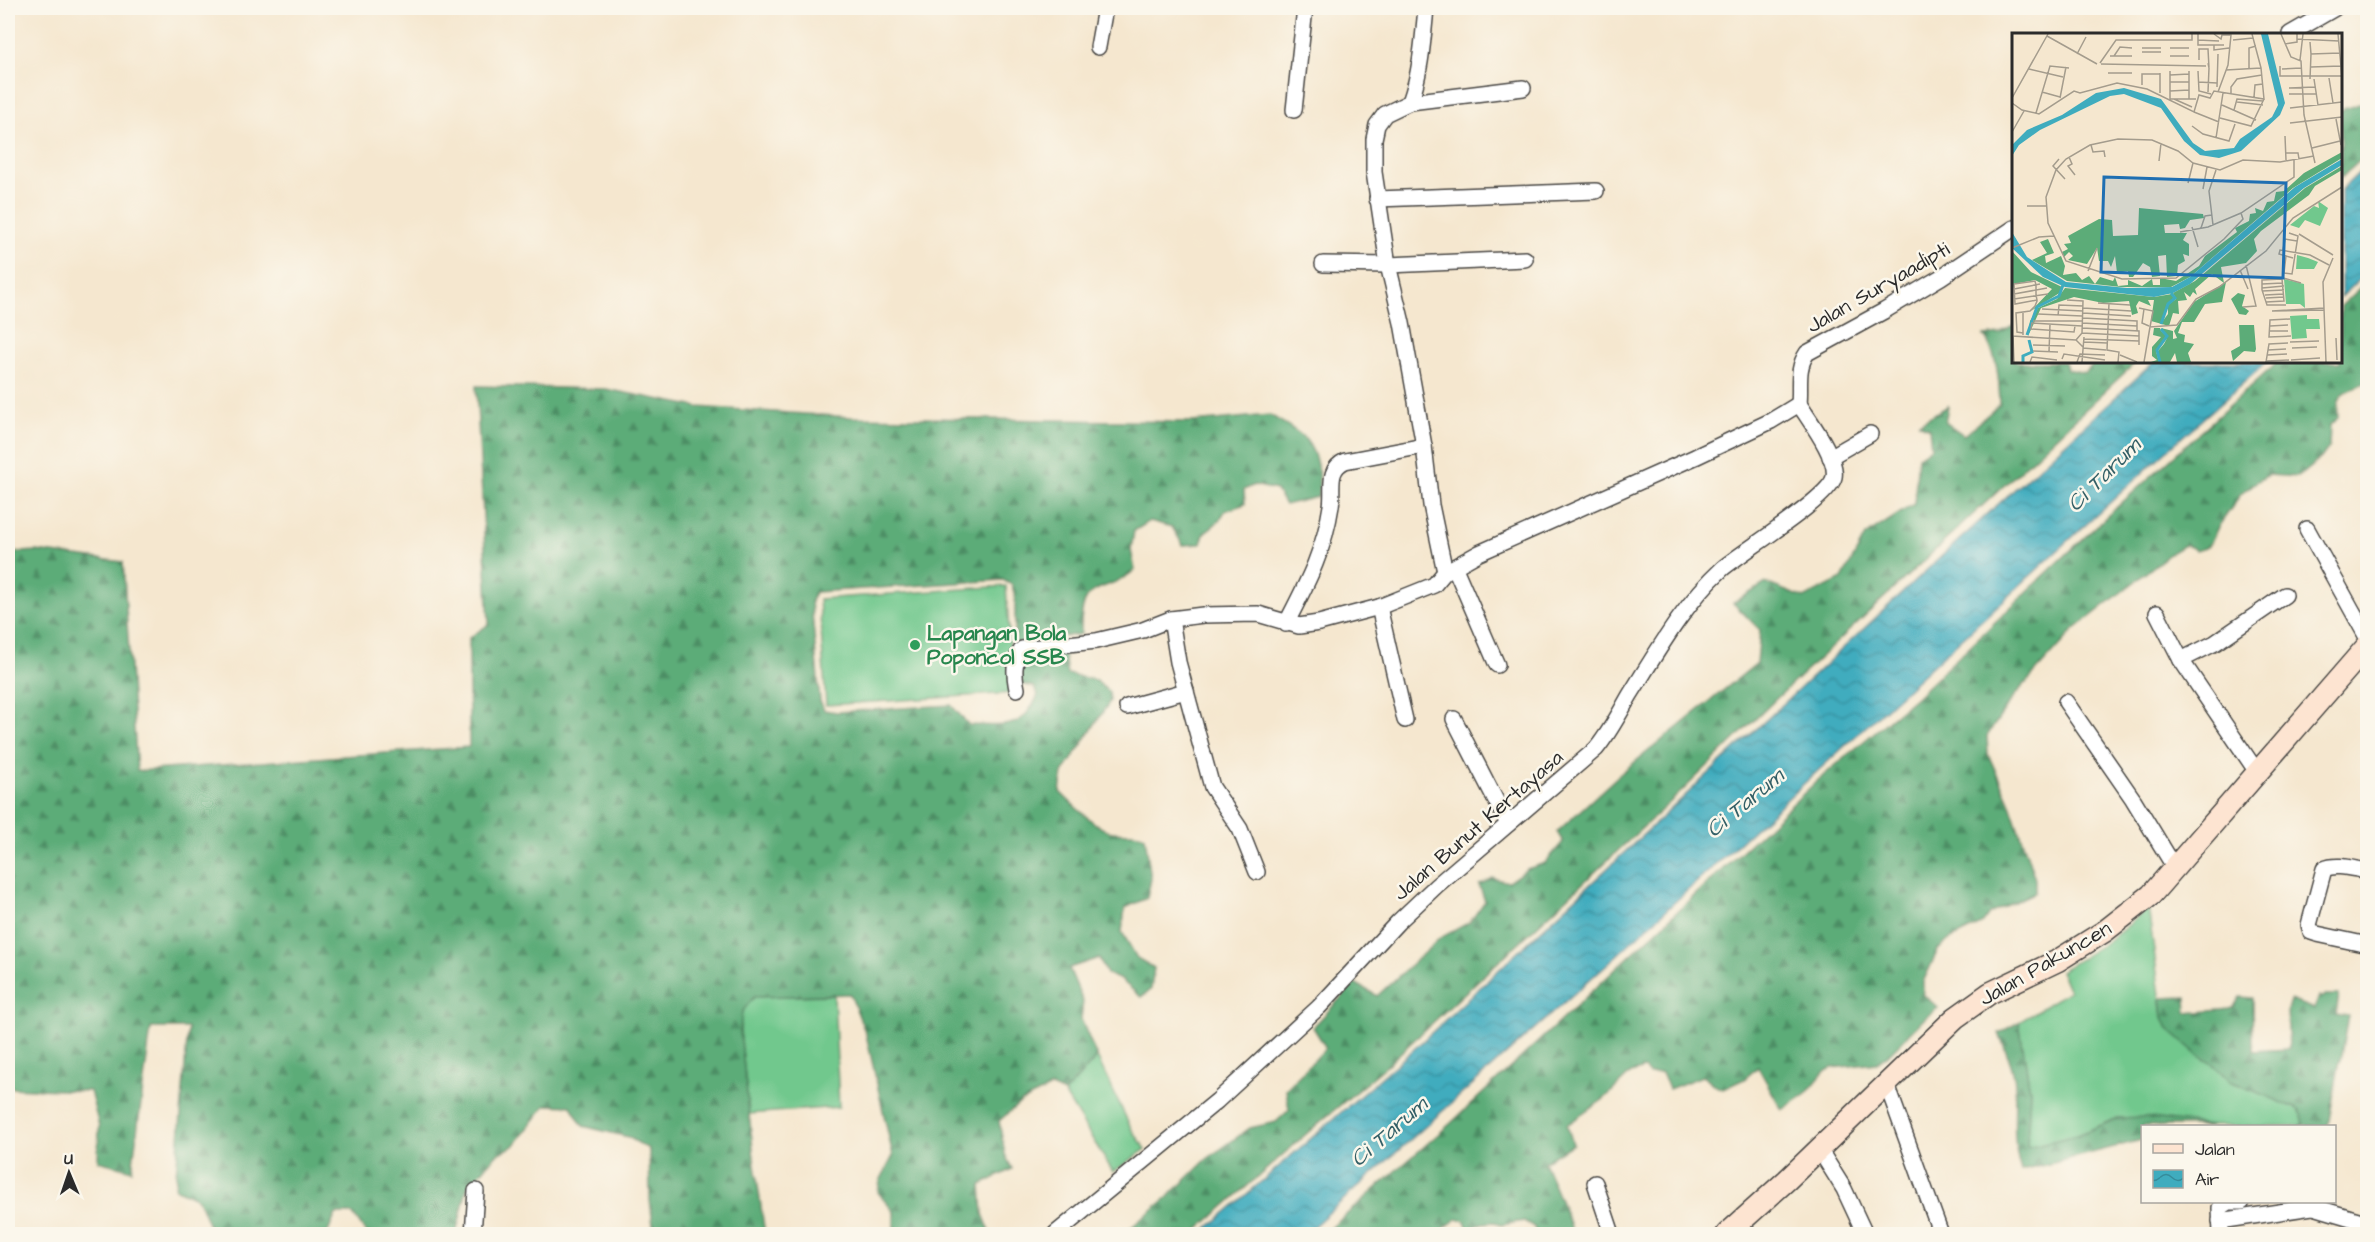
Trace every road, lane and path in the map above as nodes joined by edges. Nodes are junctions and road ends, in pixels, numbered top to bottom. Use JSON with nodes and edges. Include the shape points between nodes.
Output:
{"nodes":[{"id":1,"x":1105,"y":8,"type":"edge"},
{"id":2,"x":1305,"y":8,"type":"edge"},
{"id":3,"x":1426,"y":8,"type":"edge"},
{"id":4,"x":2335,"y":8,"type":"edge"},
{"id":5,"x":2292,"y":33,"type":"edge"},
{"id":6,"x":1098,"y":47,"type":"dead end"},
{"id":7,"x":1523,"y":88,"type":"dead end"},
{"id":8,"x":1410,"y":102,"type":"junction"},
{"id":9,"x":1294,"y":110,"type":"dead end"},
{"id":10,"x":1596,"y":191,"type":"dead end"},
{"id":11,"x":1377,"y":199,"type":"junction"},
{"id":12,"x":2012,"y":229,"type":"edge"},
{"id":13,"x":1525,"y":259,"type":"dead end"},
{"id":14,"x":1323,"y":264,"type":"dead end"},
{"id":15,"x":1388,"y":265,"type":"junction"},
{"id":16,"x":1799,"y":404,"type":"junction"},
{"id":17,"x":1870,"y":434,"type":"dead end"},
{"id":18,"x":1424,"y":446,"type":"junction"},
{"id":19,"x":1830,"y":457,"type":"junction"},
{"id":20,"x":2307,"y":529,"type":"dead end"},
{"id":21,"x":1450,"y":570,"type":"junction"},
{"id":22,"x":2285,"y":595,"type":"dead end"},
{"id":23,"x":1379,"y":607,"type":"junction"},
{"id":24,"x":2157,"y":613,"type":"dead end"},
{"id":25,"x":1171,"y":619,"type":"junction"},
{"id":26,"x":1286,"y":624,"type":"junction"},
{"id":27,"x":2367,"y":639,"type":"edge"},
{"id":28,"x":2367,"y":645,"type":"edge"},
{"id":29,"x":2181,"y":660,"type":"junction"},
{"id":30,"x":1497,"y":665,"type":"dead end"},
{"id":31,"x":1017,"y":689,"type":"dead end"},
{"id":32,"x":1186,"y":692,"type":"junction"},
{"id":33,"x":2066,"y":702,"type":"dead end"},
{"id":34,"x":1127,"y":707,"type":"dead end"},
{"id":35,"x":1454,"y":719,"type":"dead end"},
{"id":36,"x":1405,"y":720,"type":"dead end"},
{"id":37,"x":2257,"y":772,"type":"junction"},
{"id":38,"x":1508,"y":824,"type":"junction"},
{"id":39,"x":2175,"y":868,"type":"junction"},
{"id":40,"x":2367,"y":870,"type":"edge"},
{"id":41,"x":1257,"y":872,"type":"dead end"},
{"id":42,"x":2367,"y":945,"type":"edge"},
{"id":43,"x":1887,"y":1085,"type":"junction"},
{"id":44,"x":1819,"y":1149,"type":"junction"},
{"id":45,"x":1595,"y":1184,"type":"dead end"},
{"id":46,"x":476,"y":1191,"type":"dead end"},
{"id":47,"x":2232,"y":1203,"type":"edge"},
{"id":48,"x":2305,"y":1204,"type":"edge"},
{"id":49,"x":2367,"y":1223,"type":"edge"},
{"id":50,"x":2220,"y":1228,"type":"edge"},
{"id":51,"x":473,"y":1234,"type":"edge"},
{"id":52,"x":1055,"y":1234,"type":"edge"},
{"id":53,"x":1612,"y":1234,"type":"edge"},
{"id":54,"x":1726,"y":1234,"type":"edge"},
{"id":55,"x":1865,"y":1234,"type":"edge"},
{"id":56,"x":1941,"y":1234,"type":"edge"}],
"edges":[{"from":1,"to":6,"type":"street"},
{"from":2,"to":9,"type":"street"},
{"from":3,"to":8,"type":"street","via":[[1418,79]]},
{"from":4,"to":5,"type":"street"},
{"from":7,"to":8,"type":"street"},
{"from":8,"to":11,"type":"street","via":[[1385,114],[1377,125]]},
{"from":10,"to":11,"type":"street"},
{"from":11,"to":15,"type":"street"},
{"from":12,"to":16,"type":"street","name":"Jalan Suryaadipti","via":[[1941,277],[1807,353],[1799,374]]},
{"from":13,"to":15,"type":"street"},
{"from":14,"to":15,"type":"street"},
{"from":15,"to":18,"type":"street"},
{"from":16,"to":19,"type":"street","name":"Jalan Bunut Kertayasa"},
{"from":16,"to":21,"type":"street","via":[[1771,421],[1522,533]]},
{"from":17,"to":19,"type":"street"},
{"from":18,"to":21,"type":"street","via":[[1431,505]]},
{"from":18,"to":26,"type":"street","via":[[1345,461],[1333,470],[1332,505],[1323,545]]},
{"from":19,"to":38,"type":"street","name":"Jalan Bunut Kertayasa","via":[[1834,477],[1830,486],[1721,570],[1700,592],[1655,655],[1608,735]]},
{"from":20,"to":27,"type":"street"},
{"from":21,"to":23,"type":"street","via":[[1434,585]]},
{"from":21,"to":30,"type":"street"},
{"from":22,"to":29,"type":"street","via":[[2215,643]]},
{"from":23,"to":26,"type":"street","via":[[1319,623]]},
{"from":23,"to":36,"type":"street"},
{"from":24,"to":29,"type":"street"},
{"from":25,"to":26,"type":"street","via":[[1237,613],[1258,614]]},
{"from":25,"to":31,"type":"street","via":[[1105,639],[1022,649],[1015,659]]},
{"from":25,"to":32,"type":"street"},
{"from":28,"to":37,"type":"street","name":"Jalan Pakuncen"},
{"from":29,"to":37,"type":"street"},
{"from":32,"to":34,"type":"street"},
{"from":32,"to":41,"type":"street","via":[[1212,787],[1240,829]]},
{"from":33,"to":39,"type":"street"},
{"from":35,"to":38,"type":"street"},
{"from":37,"to":39,"type":"street","name":"Jalan Pakuncen"},
{"from":38,"to":52,"type":"street","name":"Jalan Bunut Kertayasa","via":[[1398,922],[1319,1007],[1217,1101]]},
{"from":39,"to":43,"type":"street","name":"Jalan Pakuncen","via":[[2151,895],[2105,931],[2057,961],[1990,993],[1955,1018]]},
{"from":40,"to":42,"type":"street","via":[[2340,866],[2324,869],[2309,925],[2311,932]]},
{"from":43,"to":44,"type":"street","name":"Jalan Pakuncen"},
{"from":43,"to":56,"type":"street"},
{"from":44,"to":54,"type":"street","name":"Jalan Pakuncen"},
{"from":44,"to":55,"type":"street"},
{"from":45,"to":53,"type":"street"},
{"from":46,"to":51,"type":"street"},
{"from":47,"to":50,"type":"street","via":[[2220,1208]]},
{"from":48,"to":49,"type":"street"},
{"from":48,"to":50,"type":"street"}]}
